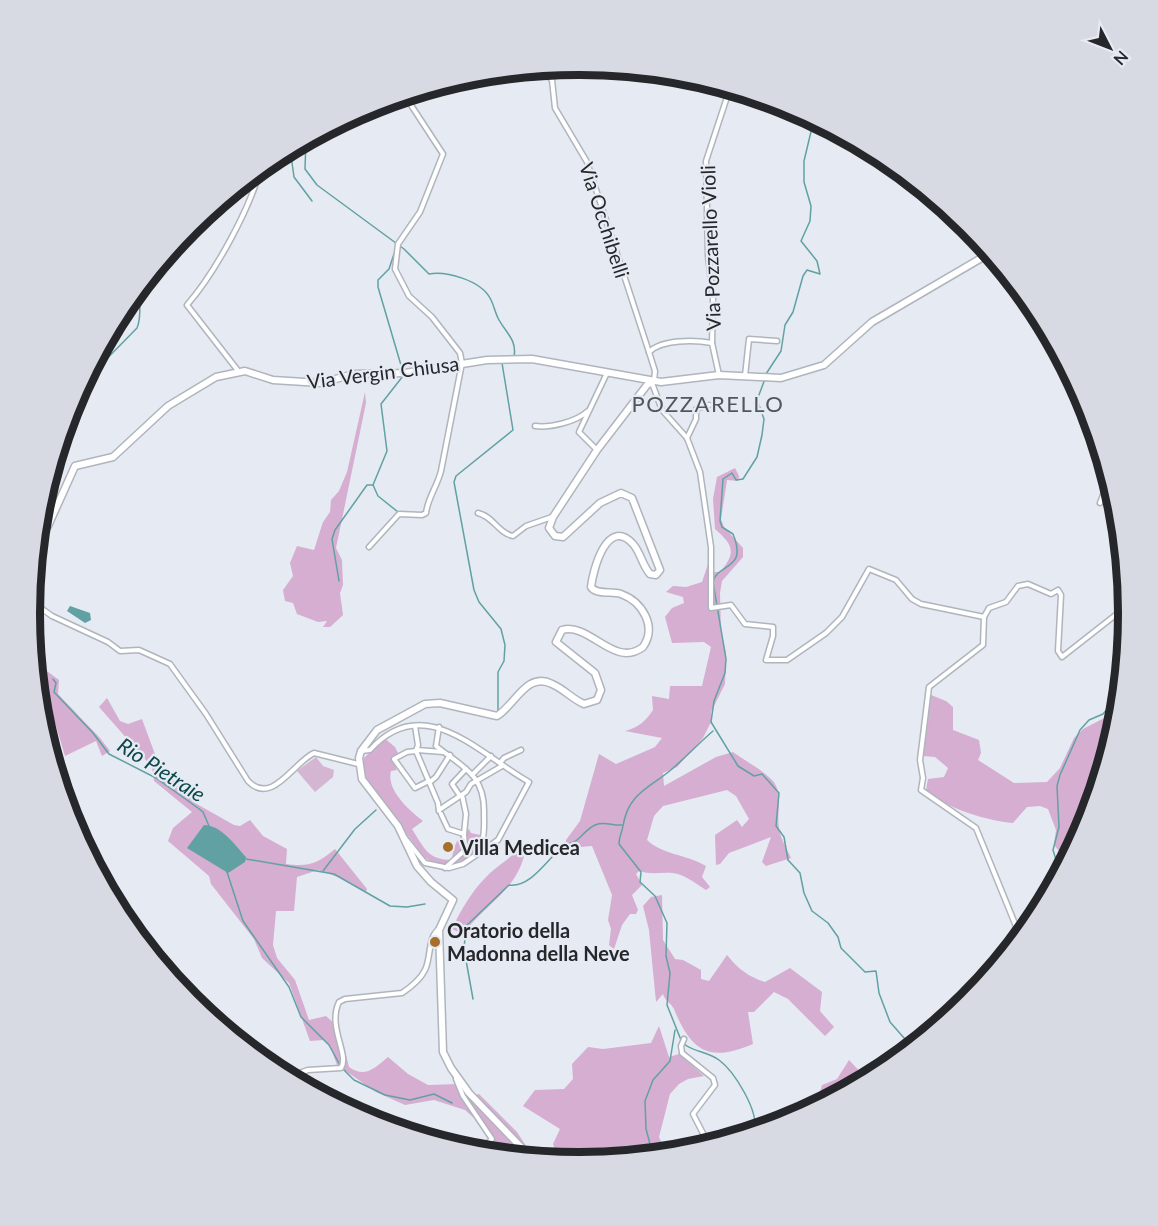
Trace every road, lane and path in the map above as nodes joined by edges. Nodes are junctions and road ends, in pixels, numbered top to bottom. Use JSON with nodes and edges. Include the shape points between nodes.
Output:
{"nodes":[{"id":1,"x":548,"y":76,"type":"edge"},
{"id":2,"x":727,"y":96,"type":"edge"},
{"id":3,"x":409,"y":102,"type":"edge"},
{"id":4,"x":256,"y":182,"type":"edge"},
{"id":5,"x":983,"y":257,"type":"edge"},
{"id":6,"x":777,"y":341,"type":"dead end"},
{"id":7,"x":712,"y":343,"type":"junction"},
{"id":8,"x":649,"y":352,"type":"junction"},
{"id":9,"x":462,"y":363,"type":"junction"},
{"id":10,"x":239,"y":372,"type":"junction"},
{"id":11,"x":607,"y":373,"type":"junction"},
{"id":12,"x":719,"y":375,"type":"junction"},
{"id":13,"x":745,"y":376,"type":"junction"},
{"id":14,"x":653,"y":382,"type":"junction"},
{"id":15,"x":709,"y":405,"type":"dead end"},
{"id":16,"x":590,"y":408,"type":"junction"},
{"id":17,"x":535,"y":426,"type":"dead end"},
{"id":18,"x":687,"y":438,"type":"junction"},
{"id":19,"x":597,"y":450,"type":"junction"},
{"id":20,"x":1104,"y":493,"type":"edge"},
{"id":21,"x":1100,"y":503,"type":"dead end"},
{"id":22,"x":478,"y":513,"type":"dead end"},
{"id":23,"x":553,"y":517,"type":"junction"},
{"id":24,"x":48,"y":526,"type":"edge"},
{"id":25,"x":369,"y":547,"type":"dead end"},
{"id":26,"x":40,"y":608,"type":"edge"},
{"id":27,"x":1118,"y":613,"type":"edge"},
{"id":28,"x":984,"y":617,"type":"junction"},
{"id":29,"x":415,"y":726,"type":"junction"},
{"id":30,"x":439,"y":727,"type":"junction"},
{"id":31,"x":521,"y":750,"type":"dead end"},
{"id":32,"x":361,"y":751,"type":"junction"},
{"id":33,"x":416,"y":751,"type":"junction"},
{"id":34,"x":444,"y":751,"type":"junction"},
{"id":35,"x":491,"y":756,"type":"junction"},
{"id":36,"x":452,"y":757,"type":"junction"},
{"id":37,"x":358,"y":764,"type":"junction"},
{"id":38,"x":501,"y":765,"type":"junction"},
{"id":39,"x":466,"y":769,"type":"junction"},
{"id":40,"x":472,"y":775,"type":"junction"},
{"id":41,"x":477,"y":780,"type":"junction"},
{"id":42,"x":430,"y":783,"type":"junction"},
{"id":43,"x":461,"y":796,"type":"junction"},
{"id":44,"x":440,"y":812,"type":"junction"},
{"id":45,"x":464,"y":834,"type":"junction"},
{"id":46,"x":404,"y":837,"type":"junction"},
{"id":47,"x":465,"y":850,"type":"junction"},
{"id":48,"x":445,"y":868,"type":"junction"},
{"id":49,"x":440,"y":926,"type":"junction"},
{"id":50,"x":1016,"y":927,"type":"edge"},
{"id":51,"x":684,"y":1039,"type":"dead end"},
{"id":52,"x":300,"y":1073,"type":"edge"},
{"id":53,"x":454,"y":1073,"type":"junction"},
{"id":54,"x":705,"y":1136,"type":"edge"},
{"id":55,"x":488,"y":1143,"type":"edge"},
{"id":56,"x":522,"y":1148,"type":"edge"}],
"edges":[{"from":1,"to":8,"type":"street","name":"Via Occhibelli","via":[[552,80],[555,108],[587,162]]},
{"from":2,"to":7,"type":"street","name":"Via Pozzarello Violi","via":[[706,161]]},
{"from":3,"to":9,"type":"street","via":[[443,154],[416,219],[398,244],[396,272],[409,296],[432,317],[460,353]]},
{"from":4,"to":10,"type":"street","via":[[206,282],[187,305]]},
{"from":5,"to":13,"type":"street","name":"Via Vergin Chiusa","via":[[872,322],[824,365],[766,378]]},
{"from":6,"to":13,"type":"street","via":[[749,339]]},
{"from":7,"to":8,"type":"street","via":[[658,345]]},
{"from":7,"to":12,"type":"street","name":"Via Pozzarello Violi"},
{"from":8,"to":14,"type":"street","name":"Via Occhibelli","via":[[655,371]]},
{"from":9,"to":10,"type":"street","name":"Via Vergin Chiusa","via":[[405,373],[354,374],[321,383],[279,381],[258,373]]},
{"from":9,"to":11,"type":"street","name":"Via Vergin Chiusa","via":[[532,359]]},
{"from":9,"to":25,"type":"street","via":[[441,471],[426,513],[397,515]]},
{"from":10,"to":24,"type":"street","name":"Via Vergin Chiusa","via":[[216,377],[168,406],[113,457],[75,466]]},
{"from":11,"to":14,"type":"street","name":"Via Vergin Chiusa"},
{"from":11,"to":16,"type":"street"},
{"from":12,"to":13,"type":"street","name":"Via Vergin Chiusa"},
{"from":12,"to":14,"type":"street","name":"Via Vergin Chiusa"},
{"from":14,"to":18,"type":"street","name":"Via Occhibelli","via":[[662,410]]},
{"from":14,"to":19,"type":"street"},
{"from":15,"to":18,"type":"street","via":[[696,409]]},
{"from":16,"to":17,"type":"street","via":[[575,419]]},
{"from":16,"to":19,"type":"street","via":[[579,432]]},
{"from":18,"to":28,"type":"street","via":[[706,503],[713,609],[731,605],[745,624],[773,627],[766,659],[790,658],[826,633],[842,617],[869,569],[896,580],[921,604]]},
{"from":19,"to":23,"type":"street"},
{"from":20,"to":21,"type":"street"},
{"from":22,"to":23,"type":"street","via":[[513,536],[526,526]]},
{"from":23,"to":32,"type":"street","via":[[549,528],[555,536],[563,537],[607,498],[621,493],[632,498],[659,572],[654,575],[647,571],[633,543],[613,538],[599,552],[591,585],[594,591],[620,594],[639,605],[649,630],[643,646],[630,652],[615,650],[580,631],[562,630],[556,636],[559,646],[590,669],[600,683],[602,693],[593,703],[580,702],[538,680],[526,686],[497,716],[430,702],[382,726]]},
{"from":26,"to":37,"type":"street","via":[[120,651],[139,650],[170,664],[255,787],[274,787],[314,753]]},
{"from":27,"to":28,"type":"street","via":[[1062,657],[1058,651],[1058,590],[1052,594],[1028,584],[1018,586],[1006,602],[989,608]]},
{"from":28,"to":50,"type":"street","via":[[984,644],[929,687],[920,760],[921,790],[976,828]]},
{"from":29,"to":30,"type":"street"},
{"from":29,"to":32,"type":"street","via":[[395,728],[370,750]]},
{"from":29,"to":33,"type":"street"},
{"from":30,"to":34,"type":"street","via":[[435,743]]},
{"from":30,"to":35,"type":"street"},
{"from":31,"to":38,"type":"street","via":[[504,758]]},
{"from":32,"to":37,"type":"street"},
{"from":33,"to":34,"type":"street"},
{"from":33,"to":42,"type":"street"},
{"from":33,"to":42,"type":"street","via":[[394,759],[415,788]]},
{"from":34,"to":36,"type":"street"},
{"from":35,"to":38,"type":"street"},
{"from":35,"to":40,"type":"street"},
{"from":36,"to":39,"type":"street"},
{"from":36,"to":42,"type":"street"},
{"from":37,"to":46,"type":"street","via":[[362,779]]},
{"from":38,"to":41,"type":"street"},
{"from":38,"to":48,"type":"street","via":[[528,782],[498,840],[463,864]]},
{"from":39,"to":40,"type":"street"},
{"from":39,"to":43,"type":"street","via":[[452,784]]},
{"from":40,"to":41,"type":"street"},
{"from":41,"to":43,"type":"street"},
{"from":41,"to":47,"type":"street","via":[[484,800],[484,836],[482,842]]},
{"from":42,"to":44,"type":"street"},
{"from":43,"to":44,"type":"street"},
{"from":43,"to":45,"type":"street","via":[[466,814]]},
{"from":44,"to":45,"type":"street","via":[[448,829]]},
{"from":45,"to":47,"type":"street"},
{"from":46,"to":48,"type":"street","via":[[425,863]]},
{"from":46,"to":49,"type":"street","via":[[422,872],[453,900]]},
{"from":47,"to":48,"type":"street"},
{"from":49,"to":52,"type":"street","via":[[433,935],[426,969],[409,988],[402,993],[339,1002],[334,1023],[344,1059],[340,1068]]},
{"from":49,"to":53,"type":"street","via":[[441,1038]]},
{"from":51,"to":54,"type":"street","via":[[682,1053],[713,1078],[715,1085],[693,1114]]},
{"from":53,"to":55,"type":"street","via":[[463,1096],[492,1139]]},
{"from":53,"to":56,"type":"street"}]}
